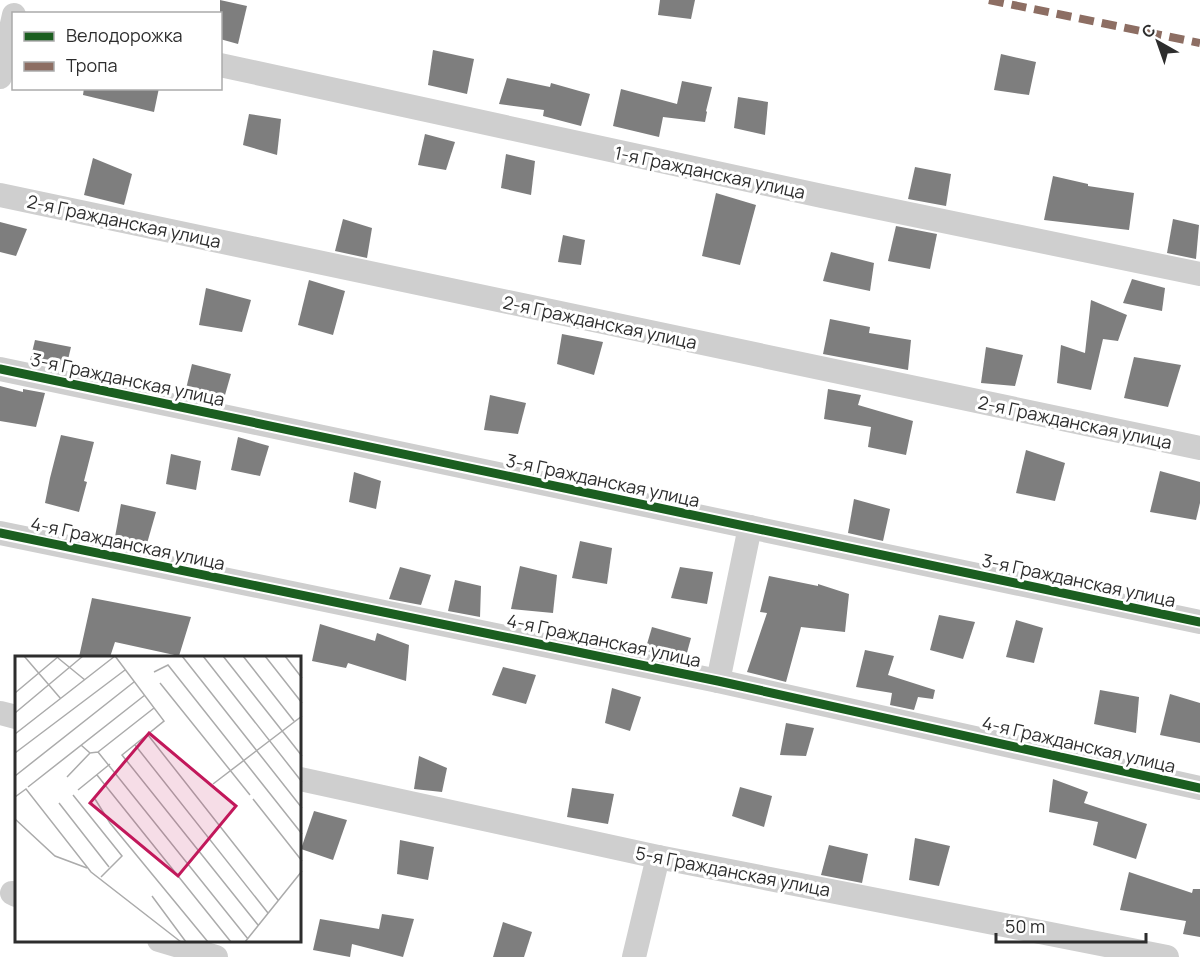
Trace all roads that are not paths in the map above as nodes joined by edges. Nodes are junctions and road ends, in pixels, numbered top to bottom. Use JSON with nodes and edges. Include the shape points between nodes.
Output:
{"nodes":[{"id":1,"x":12,"y":23,"type":"edge"},
{"id":2,"x":222,"y":65,"type":"edge"},
{"id":3,"x":0,"y":77,"type":"edge"},
{"id":4,"x":0,"y":195,"type":"edge"},
{"id":5,"x":1200,"y":273,"type":"edge"},
{"id":6,"x":0,"y":369,"type":"edge"},
{"id":7,"x":1200,"y":448,"type":"edge"},
{"id":8,"x":750,"y":527,"type":"junction"},
{"id":9,"x":0,"y":533,"type":"edge"},
{"id":10,"x":1200,"y":622,"type":"edge"},
{"id":11,"x":718,"y":681,"type":"junction"},
{"id":12,"x":0,"y":713,"type":"edge"},
{"id":13,"x":15,"y":717,"type":"edge"},
{"id":14,"x":302,"y":779,"type":"edge"},
{"id":15,"x":1200,"y":788,"type":"edge"},
{"id":16,"x":658,"y":857,"type":"junction"},
{"id":17,"x":166,"y":942,"type":"edge"},
{"id":18,"x":216,"y":957,"type":"edge"},
{"id":19,"x":634,"y":957,"type":"edge"},
{"id":20,"x":1167,"y":957,"type":"edge"}],
"edges":[{"from":1,"to":3,"type":"street"},
{"from":2,"to":5,"type":"street","name":"1-я Гражданская улица","via":[[822,196]]},
{"from":4,"to":7,"type":"street","name":"2-я Гражданская улица"},
{"from":6,"to":8,"type":"street","name":"3-я Гражданская улица"},
{"from":8,"to":10,"type":"street","name":"3-я Гражданская улица"},
{"from":8,"to":11,"type":"street"},
{"from":9,"to":11,"type":"street","name":"4-я Гражданская улица"},
{"from":11,"to":15,"type":"street","name":"4-я Гражданская улица"},
{"from":12,"to":13,"type":"street"},
{"from":14,"to":16,"type":"street","name":"5-я Гражданская улица"},
{"from":16,"to":19,"type":"street"},
{"from":16,"to":20,"type":"street","name":"5-я Гражданская улица"},
{"from":17,"to":18,"type":"street"}]}
